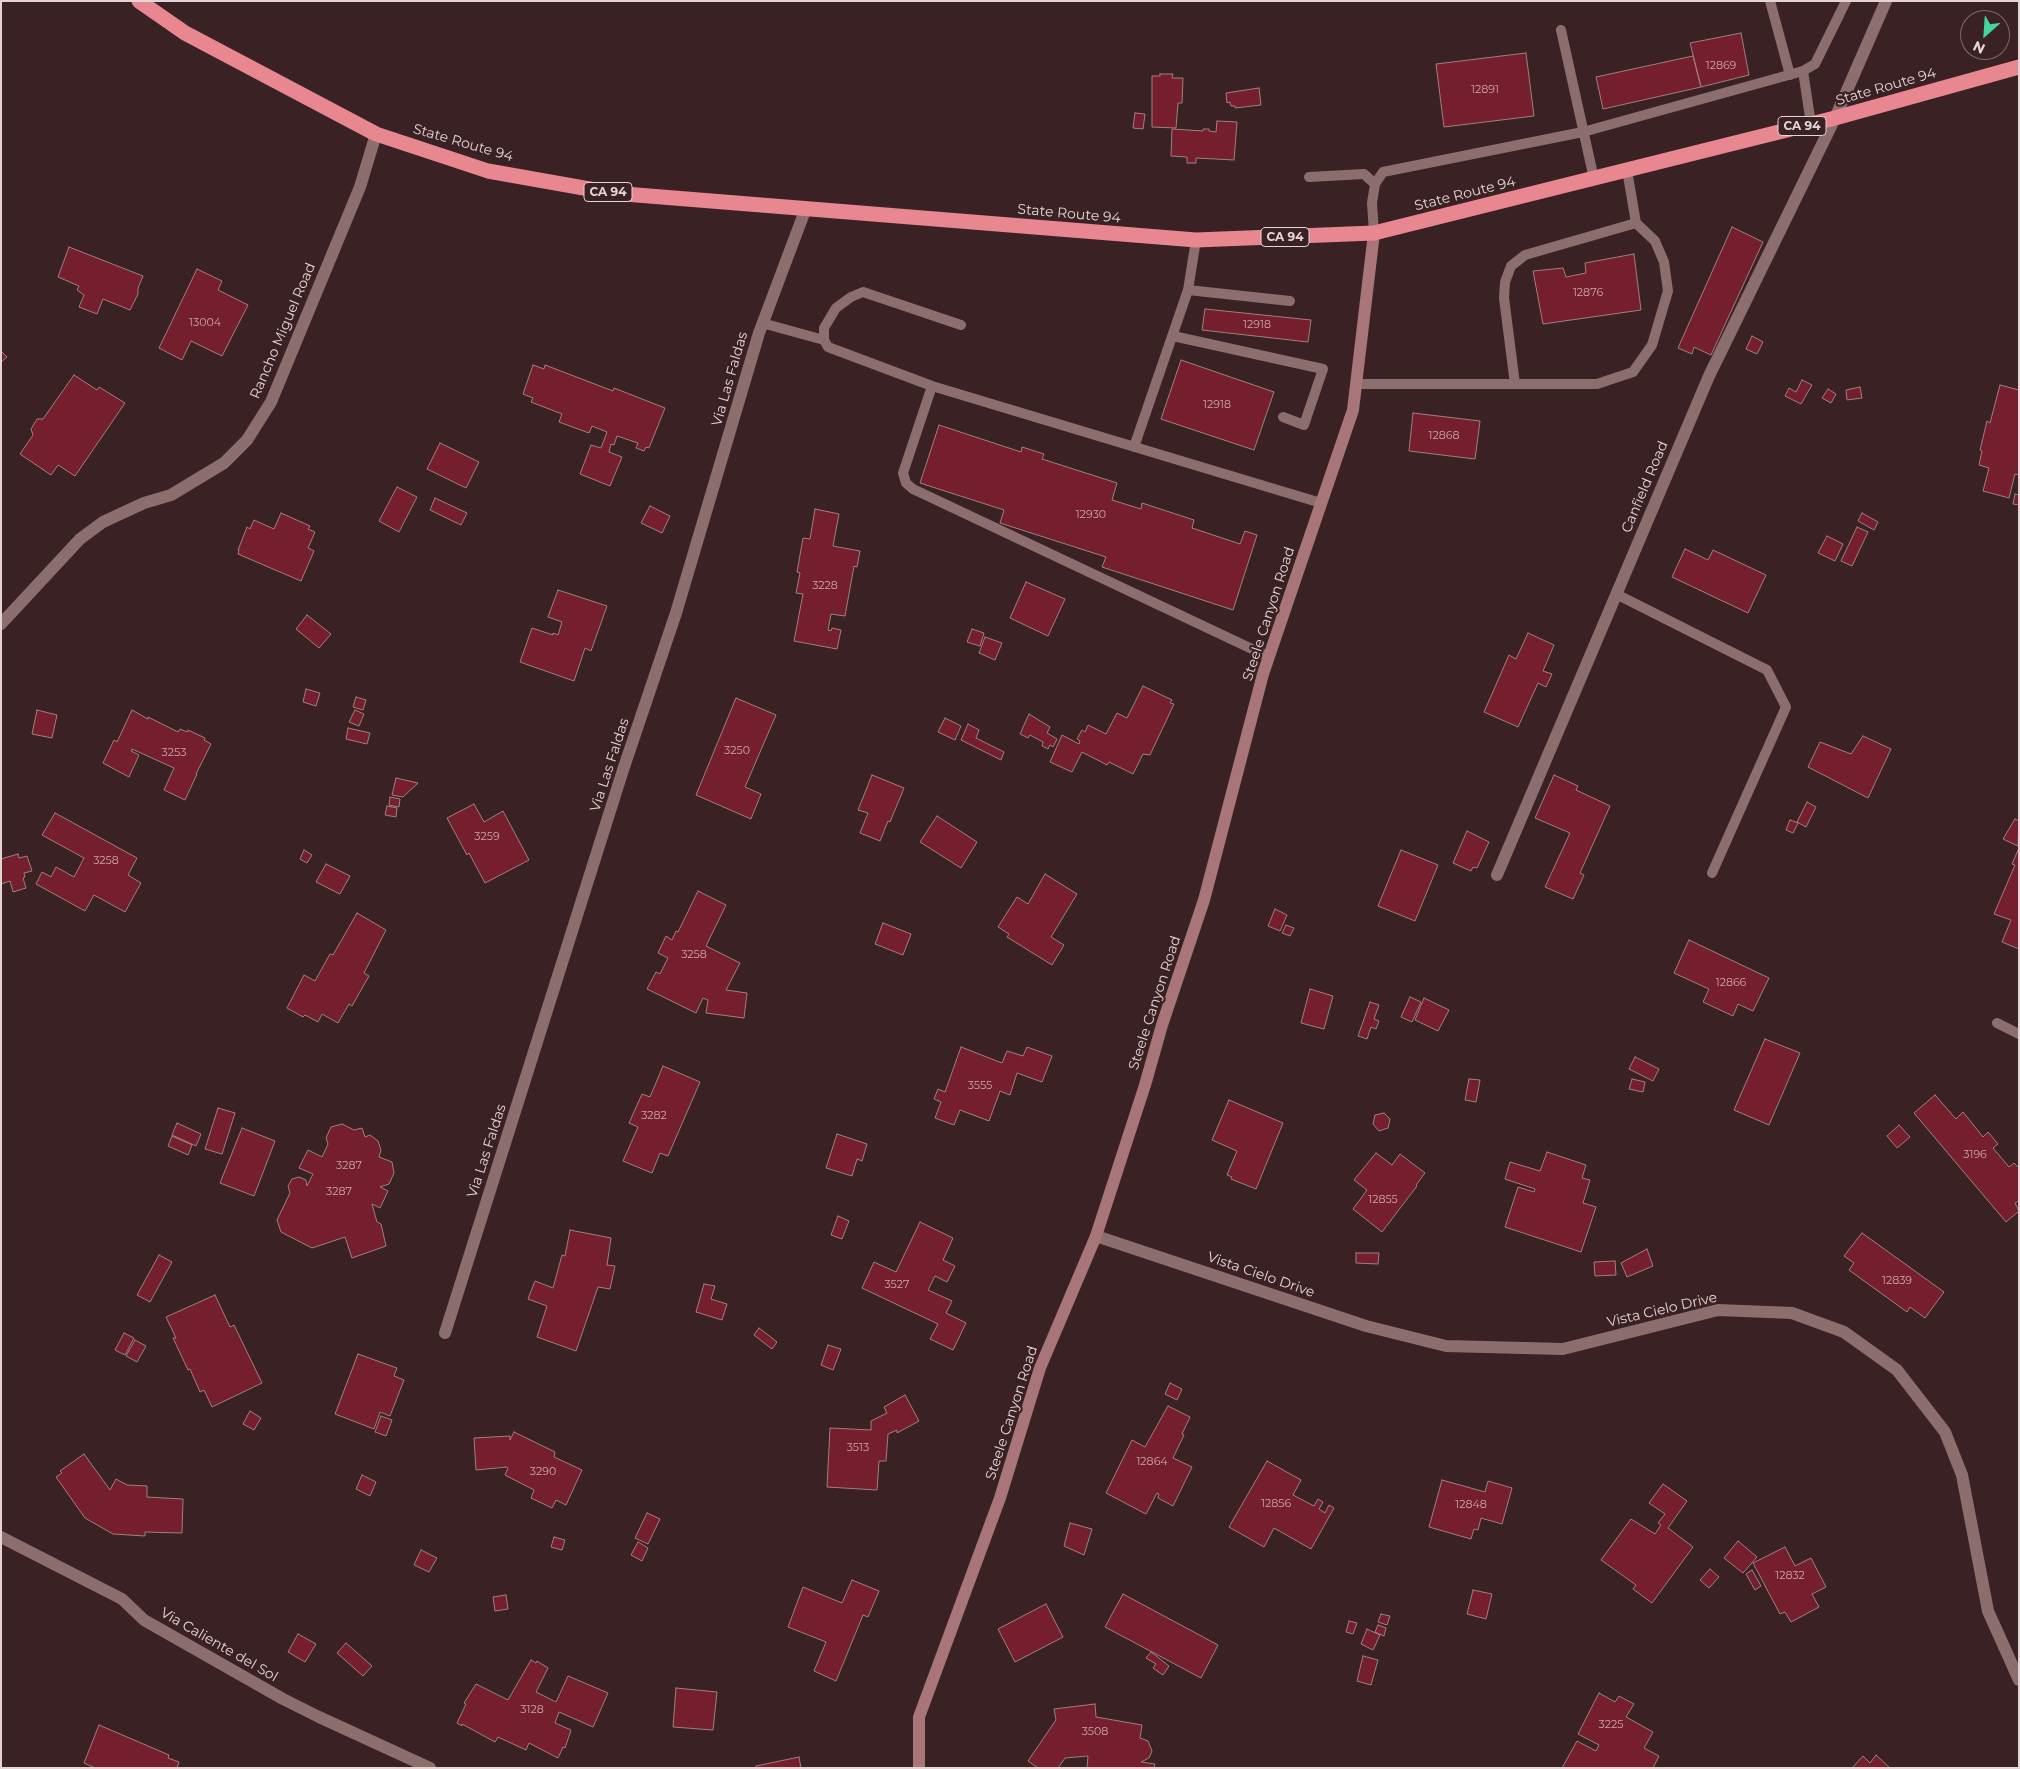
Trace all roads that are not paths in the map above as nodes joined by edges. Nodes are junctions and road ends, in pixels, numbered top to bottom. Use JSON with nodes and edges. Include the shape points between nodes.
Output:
{"nodes":[{"id":1,"x":139,"y":1,"type":"edge"},
{"id":2,"x":1770,"y":1,"type":"edge"},
{"id":3,"x":1846,"y":1,"type":"edge"},
{"id":4,"x":1886,"y":1,"type":"edge"},
{"id":5,"x":1561,"y":30,"type":"dead end"},
{"id":6,"x":2019,"y":67,"type":"edge"},
{"id":7,"x":1803,"y":72,"type":"junction"},
{"id":8,"x":1790,"y":75,"type":"junction"},
{"id":9,"x":1835,"y":118,"type":"junction"},
{"id":10,"x":1811,"y":124,"type":"junction"},
{"id":11,"x":1583,"y":132,"type":"junction"},
{"id":12,"x":376,"y":134,"type":"junction"},
{"id":13,"x":1627,"y":170,"type":"junction"},
{"id":14,"x":1309,"y":177,"type":"dead end"},
{"id":15,"x":1594,"y":178,"type":"junction"},
{"id":16,"x":1374,"y":184,"type":"junction"},
{"id":17,"x":806,"y":208,"type":"junction"},
{"id":18,"x":1636,"y":223,"type":"junction"},
{"id":19,"x":1374,"y":233,"type":"junction"},
{"id":20,"x":1196,"y":240,"type":"junction"},
{"id":21,"x":1188,"y":290,"type":"junction"},
{"id":22,"x":1290,"y":301,"type":"dead end"},
{"id":23,"x":762,"y":323,"type":"junction"},
{"id":24,"x":961,"y":325,"type":"dead end"},
{"id":25,"x":1173,"y":336,"type":"junction"},
{"id":26,"x":824,"y":340,"type":"junction"},
{"id":27,"x":1356,"y":384,"type":"junction"},
{"id":28,"x":1515,"y":384,"type":"junction"},
{"id":29,"x":932,"y":386,"type":"junction"},
{"id":30,"x":1283,"y":417,"type":"dead end"},
{"id":31,"x":1134,"y":447,"type":"junction"},
{"id":32,"x":1321,"y":503,"type":"junction"},
{"id":33,"x":1616,"y":594,"type":"junction"},
{"id":34,"x":1,"y":624,"type":"edge"},
{"id":35,"x":1269,"y":657,"type":"junction"},
{"id":36,"x":1712,"y":873,"type":"dead end"},
{"id":37,"x":1496,"y":874,"type":"dead end"},
{"id":38,"x":1997,"y":1024,"type":"dead end"},
{"id":39,"x":2019,"y":1034,"type":"edge"},
{"id":40,"x":1096,"y":1236,"type":"junction"},
{"id":41,"x":445,"y":1333,"type":"dead end"},
{"id":42,"x":1,"y":1537,"type":"edge"},
{"id":43,"x":2019,"y":1680,"type":"edge"},
{"id":44,"x":430,"y":1768,"type":"edge"},
{"id":45,"x":919,"y":1768,"type":"edge"}],
"edges":[{"from":1,"to":12,"type":"highway","name":"State Route 94","number":"CA 94","via":[[185,34]]},
{"from":2,"to":8,"type":"lane"},
{"from":3,"to":7,"type":"lane","via":[[1814,64]]},
{"from":4,"to":9,"type":"street","name":"Canfield Road"},
{"from":5,"to":11,"type":"lane"},
{"from":6,"to":9,"type":"highway","name":"State Route 94","number":"CA 94"},
{"from":7,"to":8,"type":"lane"},
{"from":7,"to":10,"type":"lane"},
{"from":8,"to":11,"type":"lane"},
{"from":9,"to":10,"type":"highway","name":"State Route 94","number":"CA 94"},
{"from":9,"to":33,"type":"street","name":"Canfield Road","via":[[1709,376]]},
{"from":10,"to":13,"type":"highway","name":"State Route 94","number":"CA 94"},
{"from":11,"to":15,"type":"lane"},
{"from":11,"to":16,"type":"lane","via":[[1383,172]]},
{"from":12,"to":17,"type":"highway","name":"State Route 94","number":"CA 94","via":[[488,171],[612,193]]},
{"from":12,"to":34,"type":"street","name":"Rancho Miguel Road","via":[[360,187],[272,402],[247,440],[224,463],[171,495],[144,503],[103,522],[80,539]]},
{"from":13,"to":15,"type":"highway","name":"State Route 94","number":"CA 94"},
{"from":13,"to":18,"type":"lane"},
{"from":14,"to":16,"type":"lane","via":[[1364,174]]},
{"from":15,"to":19,"type":"highway","name":"State Route 94","number":"CA 94"},
{"from":16,"to":19,"type":"lane"},
{"from":17,"to":20,"type":"highway","name":"State Route 94","number":"CA 94"},
{"from":17,"to":23,"type":"street","name":"Via Las Faldas"},
{"from":18,"to":28,"type":"lane","via":[[1526,255],[1512,266],[1505,282],[1504,298]]},
{"from":18,"to":28,"type":"lane","via":[[1655,241],[1664,262],[1668,291],[1652,345],[1633,372],[1597,384]]},
{"from":19,"to":20,"type":"highway","name":"State Route 94","number":"CA 94"},
{"from":19,"to":27,"type":"street","name":"Steele Canyon Road"},
{"from":20,"to":21,"type":"lane"},
{"from":21,"to":22,"type":"lane"},
{"from":21,"to":25,"type":"lane"},
{"from":23,"to":26,"type":"lane"},
{"from":23,"to":41,"type":"street","name":"Via Las Faldas","via":[[676,614],[623,770]]},
{"from":24,"to":26,"type":"lane","via":[[863,292],[836,308],[824,328]]},
{"from":25,"to":30,"type":"lane","via":[[1323,370],[1304,425]]},
{"from":25,"to":31,"type":"lane"},
{"from":26,"to":29,"type":"lane","via":[[828,347]]},
{"from":27,"to":28,"type":"lane"},
{"from":27,"to":32,"type":"street","name":"Steele Canyon Road","via":[[1353,410]]},
{"from":29,"to":31,"type":"lane"},
{"from":29,"to":35,"type":"lane","via":[[903,473],[912,489]]},
{"from":31,"to":32,"type":"lane"},
{"from":32,"to":35,"type":"street","name":"Steele Canyon Road"},
{"from":33,"to":36,"type":"lane","via":[[1767,670],[1786,707]]},
{"from":33,"to":37,"type":"street","name":"Canfield Road"},
{"from":35,"to":40,"type":"street","name":"Steele Canyon Road","via":[[1204,900]]},
{"from":38,"to":39,"type":"lane"},
{"from":40,"to":43,"type":"street","name":"Vista Cielo Drive","via":[[1366,1326],[1446,1346],[1563,1349],[1718,1310],[1792,1313],[1844,1332],[1898,1370],[1945,1432],[1962,1475],[1988,1611]]},
{"from":40,"to":45,"type":"street","name":"Steele Canyon Road","via":[[1040,1368],[1000,1498],[919,1717]]},
{"from":42,"to":44,"type":"street","name":"Via Caliente del Sol","via":[[122,1599],[144,1620],[284,1699]]}]}
